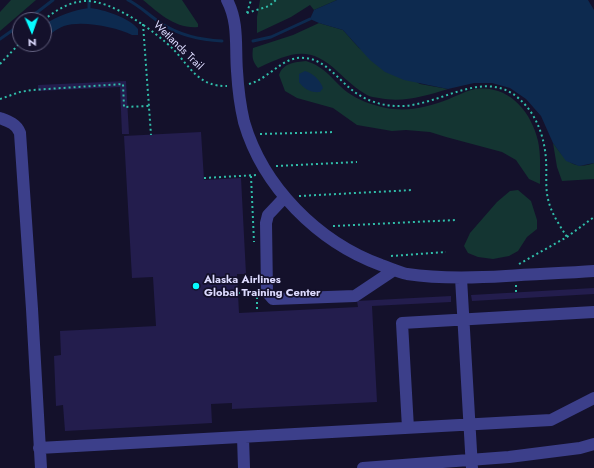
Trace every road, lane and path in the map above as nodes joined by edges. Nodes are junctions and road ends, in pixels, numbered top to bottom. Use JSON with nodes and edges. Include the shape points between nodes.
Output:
{"nodes":[{"id":1,"x":227,"y":0,"type":"edge"},
{"id":2,"x":251,"y":0,"type":"edge"},
{"id":3,"x":276,"y":0,"type":"edge"},
{"id":4,"x":85,"y":1,"type":"edge"},
{"id":5,"x":92,"y":1,"type":"edge"},
{"id":6,"x":52,"y":14,"type":"edge"},
{"id":7,"x":143,"y":24,"type":"junction"},
{"id":8,"x":12,"y":51,"type":"edge"},
{"id":9,"x":0,"y":64,"type":"edge"},
{"id":10,"x":238,"y":86,"type":"junction"},
{"id":11,"x":0,"y":100,"type":"edge"},
{"id":12,"x":149,"y":106,"type":"junction"},
{"id":13,"x":0,"y":118,"type":"edge"},
{"id":14,"x":335,"y":132,"type":"dead end"},
{"id":15,"x":151,"y":134,"type":"dead end"},
{"id":16,"x":249,"y":134,"type":"junction"},
{"id":17,"x":357,"y":162,"type":"dead end"},
{"id":18,"x":274,"y":166,"type":"dead end"},
{"id":19,"x":259,"y":175,"type":"dead end"},
{"id":20,"x":204,"y":178,"type":"dead end"},
{"id":21,"x":413,"y":190,"type":"dead end"},
{"id":22,"x":285,"y":197,"type":"junction"},
{"id":23,"x":594,"y":217,"type":"edge"},
{"id":24,"x":456,"y":220,"type":"dead end"},
{"id":25,"x":316,"y":227,"type":"junction"},
{"id":26,"x":567,"y":237,"type":"junction"},
{"id":27,"x":446,"y":252,"type":"dead end"},
{"id":28,"x":386,"y":257,"type":"dead end"},
{"id":29,"x":515,"y":266,"type":"dead end"},
{"id":30,"x":394,"y":270,"type":"junction"},
{"id":31,"x":594,"y":271,"type":"edge"},
{"id":32,"x":461,"y":278,"type":"junction"},
{"id":33,"x":516,"y":282,"type":"dead end"},
{"id":34,"x":267,"y":292,"type":"junction"},
{"id":35,"x":238,"y":294,"type":"dead end"},
{"id":36,"x":516,"y":294,"type":"dead end"},
{"id":37,"x":594,"y":312,"type":"edge"},
{"id":38,"x":464,"y":319,"type":"junction"},
{"id":39,"x":594,"y":398,"type":"edge"},
{"id":40,"x":469,"y":424,"type":"junction"},
{"id":41,"x":408,"y":428,"type":"junction"},
{"id":42,"x":243,"y":437,"type":"junction"},
{"id":43,"x":594,"y":444,"type":"edge"},
{"id":44,"x":40,"y":448,"type":"junction"},
{"id":45,"x":471,"y":464,"type":"edge"},
{"id":46,"x":41,"y":468,"type":"edge"},
{"id":47,"x":244,"y":468,"type":"edge"},
{"id":48,"x":363,"y":468,"type":"edge"}],
"edges":[{"from":1,"to":10,"type":"street","via":[[235,24]]},
{"from":2,"to":3,"type":"path","via":[[247,13],[269,6]]},
{"from":4,"to":5,"type":"path","name":"Wetlands Trail"},
{"from":4,"to":6,"type":"path","name":"Wetlands Trail","via":[[61,7]]},
{"from":5,"to":7,"type":"path","name":"Wetlands Trail","via":[[127,13]]},
{"from":7,"to":10,"type":"path","name":"Wetlands Trail","via":[[168,44],[201,80],[218,86]]},
{"from":7,"to":12,"type":"path"},
{"from":8,"to":9,"type":"path"},
{"from":10,"to":16,"type":"street"},
{"from":10,"to":26,"type":"path","name":"Wetlands Trail","via":[[261,79],[284,62],[304,57],[316,60],[362,97],[391,106],[419,104],[481,86],[504,90],[527,107],[540,130],[546,152],[550,208]]},
{"from":11,"to":12,"type":"path","via":[[32,90],[123,84],[124,107]]},
{"from":12,"to":15,"type":"path"},
{"from":13,"to":44,"type":"street","via":[[12,123],[20,133]]},
{"from":14,"to":16,"type":"path"},
{"from":16,"to":22,"type":"street","via":[[258,157]]},
{"from":17,"to":18,"type":"path"},
{"from":19,"to":20,"type":"path"},
{"from":21,"to":22,"type":"path"},
{"from":22,"to":25,"type":"street"},
{"from":22,"to":34,"type":"street","via":[[268,215],[266,223]]},
{"from":23,"to":26,"type":"path"},
{"from":24,"to":25,"type":"path"},
{"from":25,"to":30,"type":"street","via":[[349,250]]},
{"from":26,"to":29,"type":"path"},
{"from":27,"to":28,"type":"path"},
{"from":30,"to":32,"type":"street","via":[[405,274]]},
{"from":30,"to":34,"type":"street","via":[[355,296],[273,299]]},
{"from":31,"to":32,"type":"street"},
{"from":32,"to":38,"type":"street"},
{"from":33,"to":36,"type":"path"},
{"from":34,"to":35,"type":"path"},
{"from":37,"to":38,"type":"street"},
{"from":38,"to":40,"type":"street"},
{"from":38,"to":41,"type":"street","via":[[402,322]]},
{"from":39,"to":40,"type":"street","via":[[551,420]]},
{"from":40,"to":41,"type":"street"},
{"from":40,"to":45,"type":"street"},
{"from":41,"to":42,"type":"street"},
{"from":42,"to":44,"type":"street"},
{"from":42,"to":47,"type":"street"},
{"from":43,"to":45,"type":"street"},
{"from":44,"to":46,"type":"street"},
{"from":45,"to":48,"type":"street"}]}
